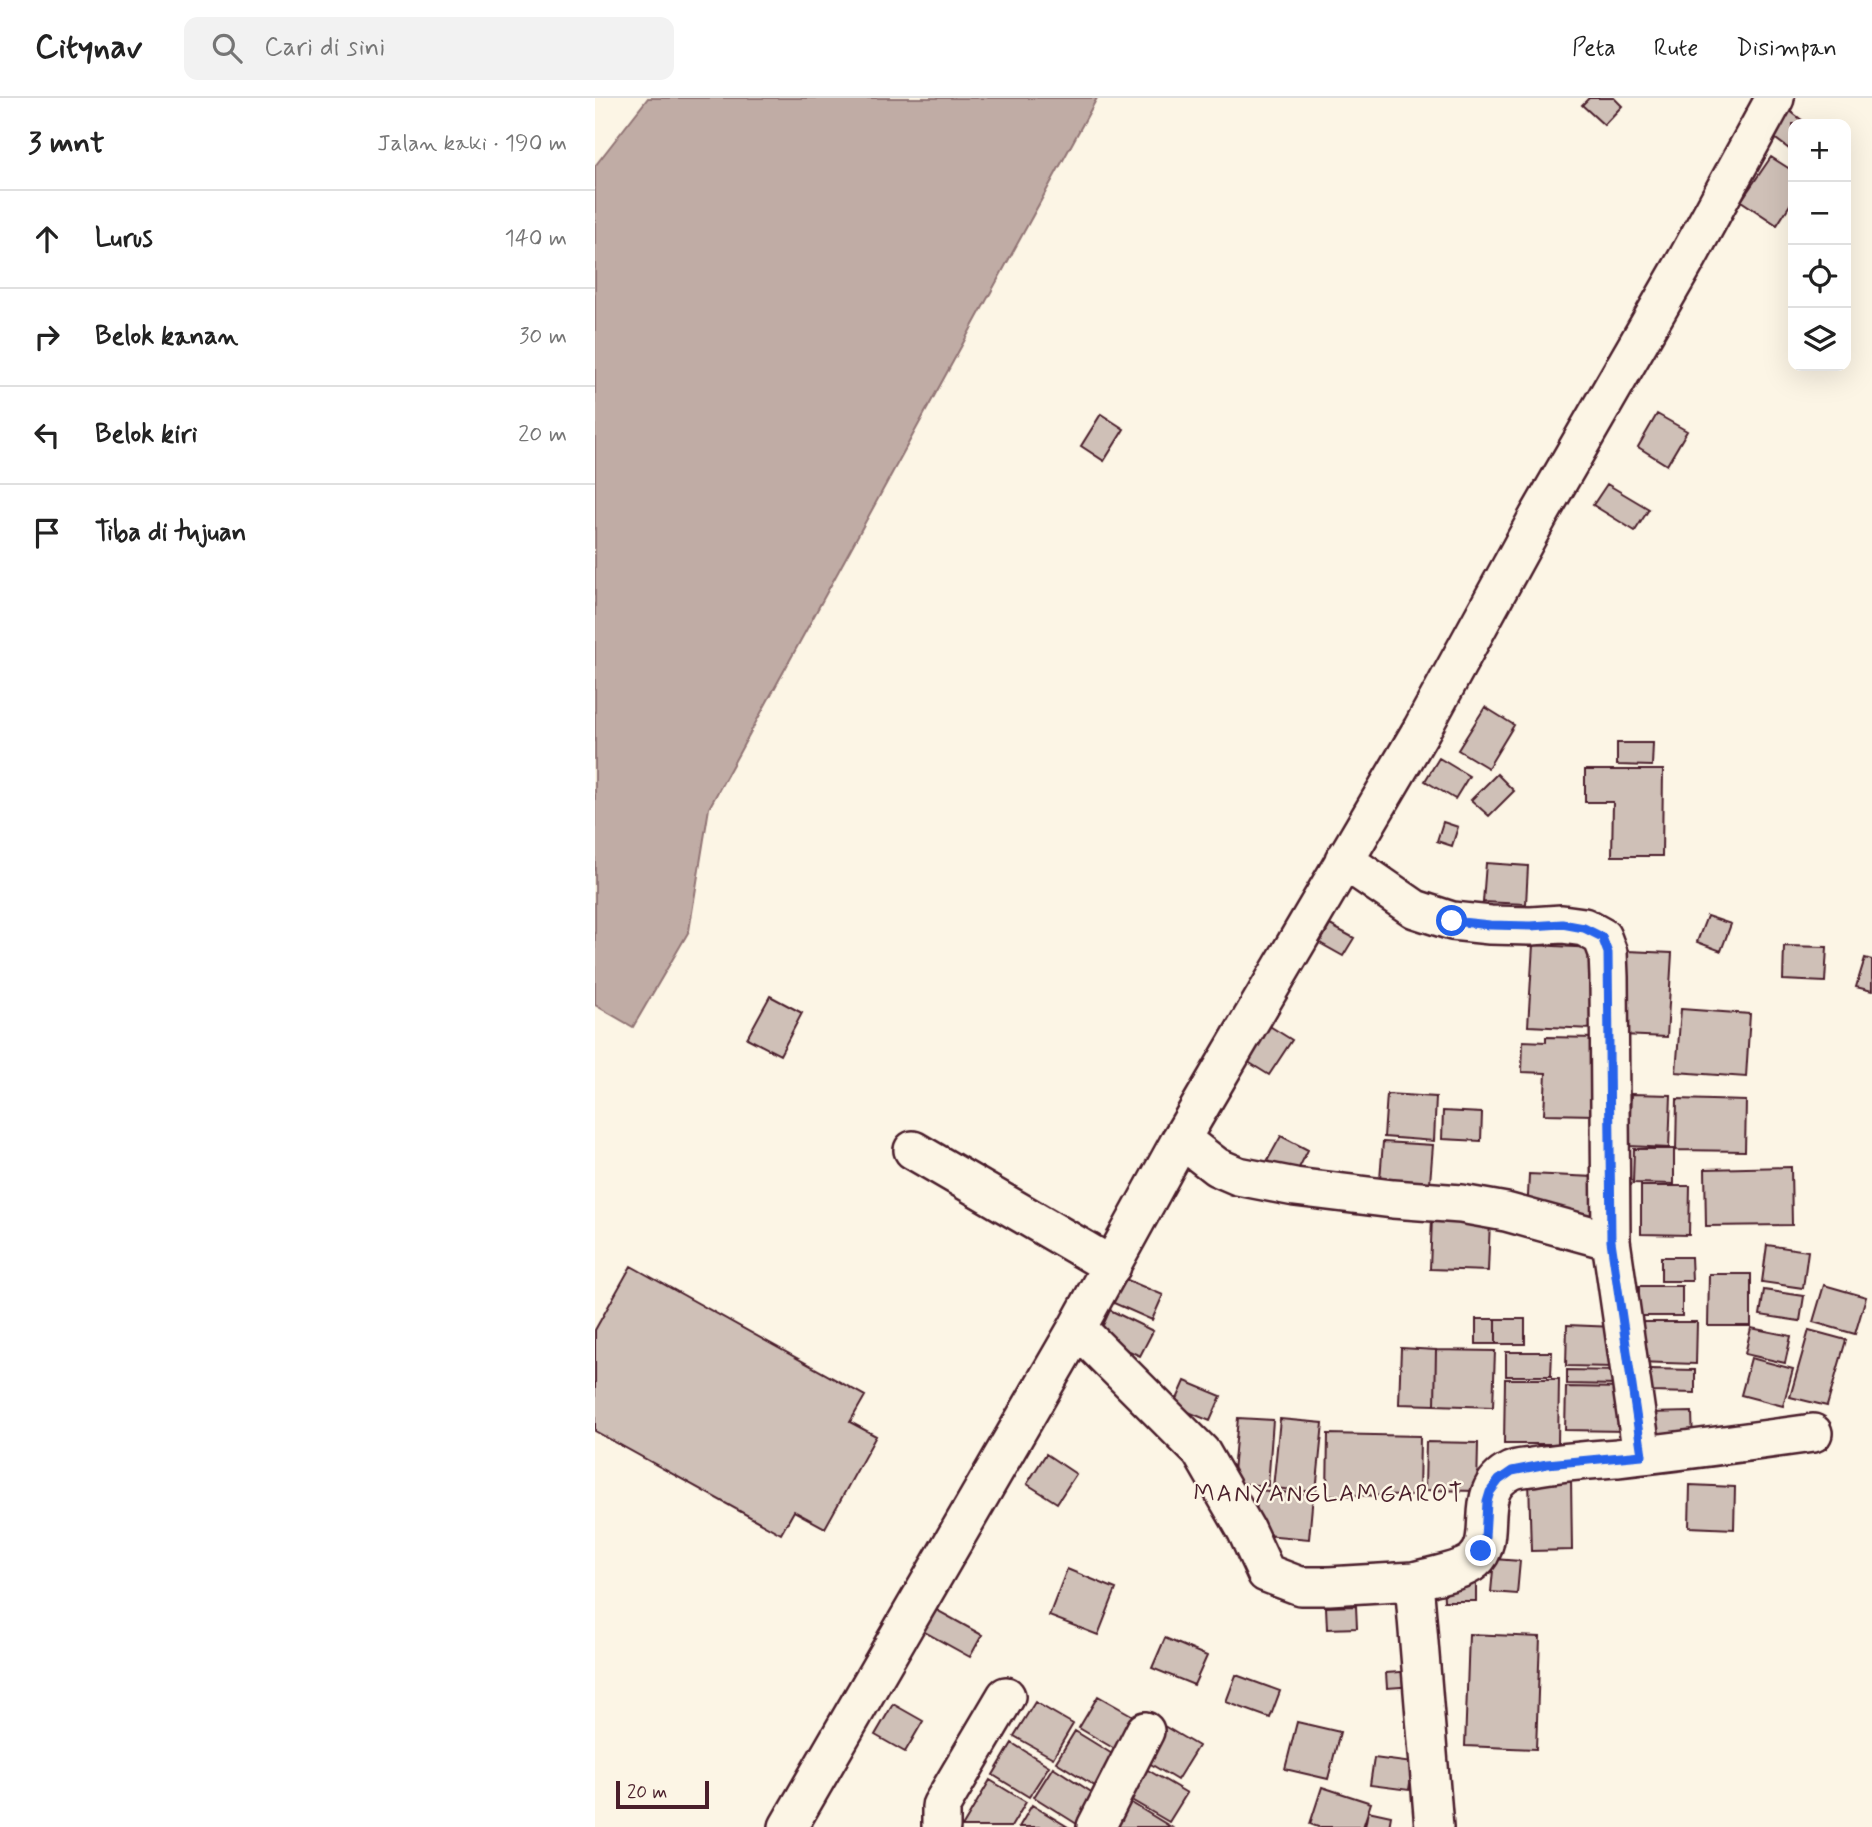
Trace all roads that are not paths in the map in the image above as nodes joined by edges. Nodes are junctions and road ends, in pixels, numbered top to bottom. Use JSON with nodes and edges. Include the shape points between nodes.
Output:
{"nodes":[{"id":1,"x":1775,"y":98,"type":"edge"},
{"id":2,"x":1344,"y":860,"type":"junction"},
{"id":3,"x":1181,"y":1139,"type":"junction"},
{"id":4,"x":913,"y":1150,"type":"dead end"},
{"id":5,"x":1611,"y":1241,"type":"junction"},
{"id":6,"x":1112,"y":1266,"type":"junction"},
{"id":7,"x":1077,"y":1328,"type":"junction"},
{"id":8,"x":1814,"y":1433,"type":"dead end"},
{"id":9,"x":1642,"y":1455,"type":"junction"},
{"id":10,"x":1414,"y":1581,"type":"junction"},
{"id":11,"x":1006,"y":1696,"type":"dead end"},
{"id":12,"x":1145,"y":1731,"type":"dead end"},
{"id":13,"x":787,"y":1827,"type":"edge"},
{"id":14,"x":941,"y":1827,"type":"edge"},
{"id":15,"x":1096,"y":1827,"type":"edge"},
{"id":16,"x":1434,"y":1827,"type":"edge"}],
"edges":[{"from":1,"to":2,"type":"street"},
{"from":2,"to":3,"type":"street"},
{"from":2,"to":5,"type":"street","via":[[1415,909],[1452,921],[1562,924],[1602,937],[1609,977]]},
{"from":3,"to":5,"type":"street","via":[[1217,1167],[1238,1176],[1295,1187],[1461,1204]]},
{"from":3,"to":6,"type":"street"},
{"from":4,"to":6,"type":"street"},
{"from":5,"to":9,"type":"street"},
{"from":6,"to":7,"type":"street"},
{"from":7,"to":10,"type":"street","via":[[1201,1452],[1247,1530],[1266,1573],[1300,1586]]},
{"from":7,"to":13,"type":"street"},
{"from":8,"to":9,"type":"street"},
{"from":9,"to":10,"type":"street","via":[[1512,1471],[1490,1492],[1485,1538],[1476,1560]]},
{"from":10,"to":16,"type":"street"},
{"from":11,"to":14,"type":"street","via":[[941,1806]]},
{"from":12,"to":15,"type":"street"}]}
